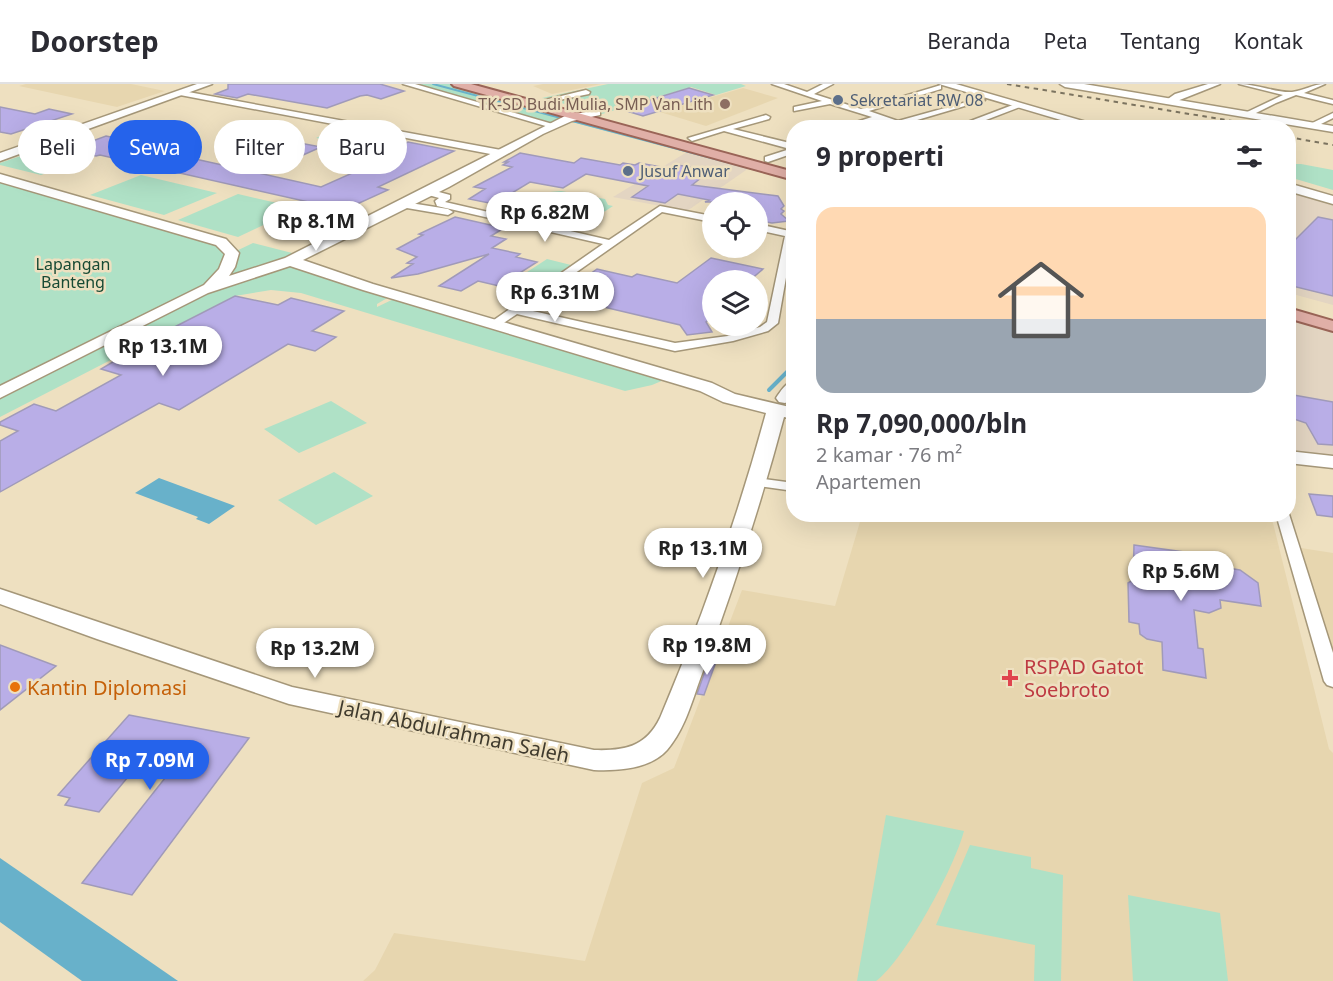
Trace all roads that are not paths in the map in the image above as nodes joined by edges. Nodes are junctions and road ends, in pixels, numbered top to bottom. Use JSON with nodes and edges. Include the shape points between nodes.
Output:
{"nodes":[{"id":1,"x":196,"y":84,"type":"edge"},
{"id":2,"x":207,"y":84,"type":"edge"},
{"id":3,"x":406,"y":84,"type":"edge"},
{"id":4,"x":458,"y":84,"type":"edge"},
{"id":5,"x":490,"y":84,"type":"edge"},
{"id":6,"x":776,"y":84,"type":"edge"},
{"id":7,"x":829,"y":84,"type":"edge"},
{"id":8,"x":1216,"y":84,"type":"edge"},
{"id":9,"x":1244,"y":84,"type":"edge"},
{"id":10,"x":1321,"y":84,"type":"edge"},
{"id":11,"x":936,"y":85,"type":"edge"},
{"id":12,"x":1073,"y":85,"type":"edge"},
{"id":13,"x":586,"y":92,"type":"dead end"},
{"id":14,"x":183,"y":93,"type":"junction"},
{"id":15,"x":1292,"y":93,"type":"junction"},
{"id":16,"x":808,"y":94,"type":"junction"},
{"id":17,"x":549,"y":100,"type":"junction"},
{"id":18,"x":981,"y":100,"type":"junction"},
{"id":19,"x":832,"y":101,"type":"junction"},
{"id":20,"x":1168,"y":101,"type":"junction"},
{"id":21,"x":1333,"y":102,"type":"edge"},
{"id":22,"x":1016,"y":107,"type":"junction"},
{"id":23,"x":797,"y":109,"type":"dead end"},
{"id":24,"x":862,"y":111,"type":"junction"},
{"id":25,"x":596,"y":113,"type":"junction"},
{"id":26,"x":1248,"y":115,"type":"junction"},
{"id":27,"x":1333,"y":115,"type":"edge"},
{"id":28,"x":766,"y":117,"type":"dead end"},
{"id":29,"x":882,"y":117,"type":"junction"},
{"id":30,"x":565,"y":120,"type":"junction"},
{"id":31,"x":872,"y":120,"type":"edge"},
{"id":32,"x":890,"y":120,"type":"edge"},
{"id":33,"x":910,"y":120,"type":"edge"},
{"id":34,"x":979,"y":120,"type":"edge"},
{"id":35,"x":1056,"y":120,"type":"edge"},
{"id":36,"x":1069,"y":120,"type":"edge"},
{"id":37,"x":1276,"y":120,"type":"edge"},
{"id":38,"x":1296,"y":124,"type":"edge"},
{"id":39,"x":1310,"y":126,"type":"junction"},
{"id":40,"x":724,"y":129,"type":"junction"},
{"id":41,"x":1333,"y":129,"type":"edge"},
{"id":42,"x":692,"y":138,"type":"junction"},
{"id":43,"x":786,"y":146,"type":"edge"},
{"id":44,"x":0,"y":151,"type":"edge"},
{"id":45,"x":786,"y":151,"type":"edge"},
{"id":46,"x":501,"y":153,"type":"junction"},
{"id":47,"x":0,"y":157,"type":"edge"},
{"id":48,"x":768,"y":159,"type":"junction"},
{"id":49,"x":786,"y":164,"type":"edge"},
{"id":50,"x":786,"y":174,"type":"edge"},
{"id":51,"x":0,"y":178,"type":"edge"},
{"id":52,"x":1296,"y":183,"type":"edge"},
{"id":53,"x":1296,"y":189,"type":"edge"},
{"id":54,"x":428,"y":192,"type":"junction"},
{"id":55,"x":1333,"y":193,"type":"edge"},
{"id":56,"x":1333,"y":200,"type":"edge"},
{"id":57,"x":404,"y":205,"type":"junction"},
{"id":58,"x":464,"y":211,"type":"junction"},
{"id":59,"x":702,"y":217,"type":"edge"},
{"id":60,"x":768,"y":229,"type":"edge"},
{"id":61,"x":786,"y":233,"type":"edge"},
{"id":62,"x":611,"y":243,"type":"junction"},
{"id":63,"x":290,"y":261,"type":"junction"},
{"id":64,"x":786,"y":264,"type":"edge"},
{"id":65,"x":203,"y":290,"type":"junction"},
{"id":66,"x":1296,"y":300,"type":"edge"},
{"id":67,"x":515,"y":310,"type":"junction"},
{"id":68,"x":1296,"y":310,"type":"edge"},
{"id":69,"x":1333,"y":310,"type":"edge"},
{"id":70,"x":1296,"y":316,"type":"edge"},
{"id":71,"x":1333,"y":320,"type":"edge"},
{"id":72,"x":495,"y":324,"type":"junction"},
{"id":73,"x":1333,"y":326,"type":"edge"},
{"id":74,"x":0,"y":393,"type":"edge"},
{"id":75,"x":786,"y":402,"type":"edge"},
{"id":76,"x":786,"y":407,"type":"edge"},
{"id":77,"x":1296,"y":458,"type":"edge"},
{"id":78,"x":1333,"y":462,"type":"edge"},
{"id":79,"x":1296,"y":470,"type":"edge"},
{"id":80,"x":1333,"y":473,"type":"edge"},
{"id":81,"x":756,"y":482,"type":"junction"},
{"id":82,"x":786,"y":486,"type":"edge"},
{"id":83,"x":1285,"y":522,"type":"edge"},
{"id":84,"x":0,"y":596,"type":"edge"},
{"id":85,"x":1333,"y":681,"type":"edge"}],
"edges":[{"from":1,"to":44,"type":"street"},
{"from":2,"to":14,"type":"street"},
{"from":3,"to":30,"type":"street"},
{"from":4,"to":30,"type":"main road"},
{"from":5,"to":17,"type":"main road"},
{"from":6,"to":16,"type":"street"},
{"from":7,"to":16,"type":"street"},
{"from":8,"to":20,"type":"street"},
{"from":9,"to":15,"type":"street"},
{"from":10,"to":15,"type":"street"},
{"from":11,"to":18,"type":"street"},
{"from":11,"to":22,"type":"street"},
{"from":11,"to":24,"type":"street"},
{"from":12,"to":20,"type":"street"},
{"from":13,"to":17,"type":"street"},
{"from":14,"to":46,"type":"street"},
{"from":14,"to":47,"type":"street"},
{"from":15,"to":21,"type":"street"},
{"from":15,"to":26,"type":"street"},
{"from":16,"to":19,"type":"street"},
{"from":17,"to":25,"type":"main road"},
{"from":18,"to":22,"type":"street"},
{"from":18,"to":33,"type":"street"},
{"from":19,"to":23,"type":"street"},
{"from":19,"to":24,"type":"street"},
{"from":20,"to":26,"type":"street"},
{"from":22,"to":34,"type":"street"},
{"from":22,"to":35,"type":"street"},
{"from":22,"to":36,"type":"street"},
{"from":24,"to":29,"type":"street"},
{"from":25,"to":30,"type":"street"},
{"from":25,"to":42,"type":"main road"},
{"from":26,"to":37,"type":"street"},
{"from":27,"to":39,"type":"street"},
{"from":28,"to":40,"type":"street"},
{"from":29,"to":31,"type":"street"},
{"from":29,"to":32,"type":"street"},
{"from":30,"to":46,"type":"street"},
{"from":30,"to":50,"type":"main road"},
{"from":38,"to":39,"type":"street"},
{"from":39,"to":41,"type":"street"},
{"from":40,"to":42,"type":"street"},
{"from":40,"to":43,"type":"street"},
{"from":42,"to":48,"type":"main road"},
{"from":45,"to":48,"type":"street"},
{"from":46,"to":54,"type":"street"},
{"from":48,"to":49,"type":"main road"},
{"from":51,"to":65,"type":"street","via":[[221,242],[232,253],[230,266]]},
{"from":52,"to":55,"type":"street"},
{"from":53,"to":56,"type":"street"},
{"from":54,"to":57,"type":"street"},
{"from":54,"to":58,"type":"street","via":[[447,197],[440,204]]},
{"from":57,"to":58,"type":"street"},
{"from":57,"to":63,"type":"street"},
{"from":58,"to":62,"type":"street"},
{"from":59,"to":62,"type":"street","via":[[660,209]]},
{"from":60,"to":61,"type":"street"},
{"from":62,"to":67,"type":"street"},
{"from":63,"to":65,"type":"street"},
{"from":63,"to":72,"type":"street"},
{"from":64,"to":67,"type":"street","via":[[772,323],[729,339],[675,347]]},
{"from":65,"to":74,"type":"street"},
{"from":66,"to":69,"type":"main road"},
{"from":67,"to":72,"type":"street"},
{"from":68,"to":71,"type":"main road"},
{"from":70,"to":73,"type":"main road"},
{"from":72,"to":75,"type":"street","via":[[706,387],[729,398]]},
{"from":76,"to":81,"type":"street"},
{"from":77,"to":78,"type":"street"},
{"from":79,"to":80,"type":"street"},
{"from":81,"to":82,"type":"street"},
{"from":81,"to":84,"type":"street","name":"Jalan Abdulrahman Saleh","via":[[720,594],[670,722],[658,743],[636,757],[614,761],[594,760],[289,695]]},
{"from":83,"to":85,"type":"street"}]}
